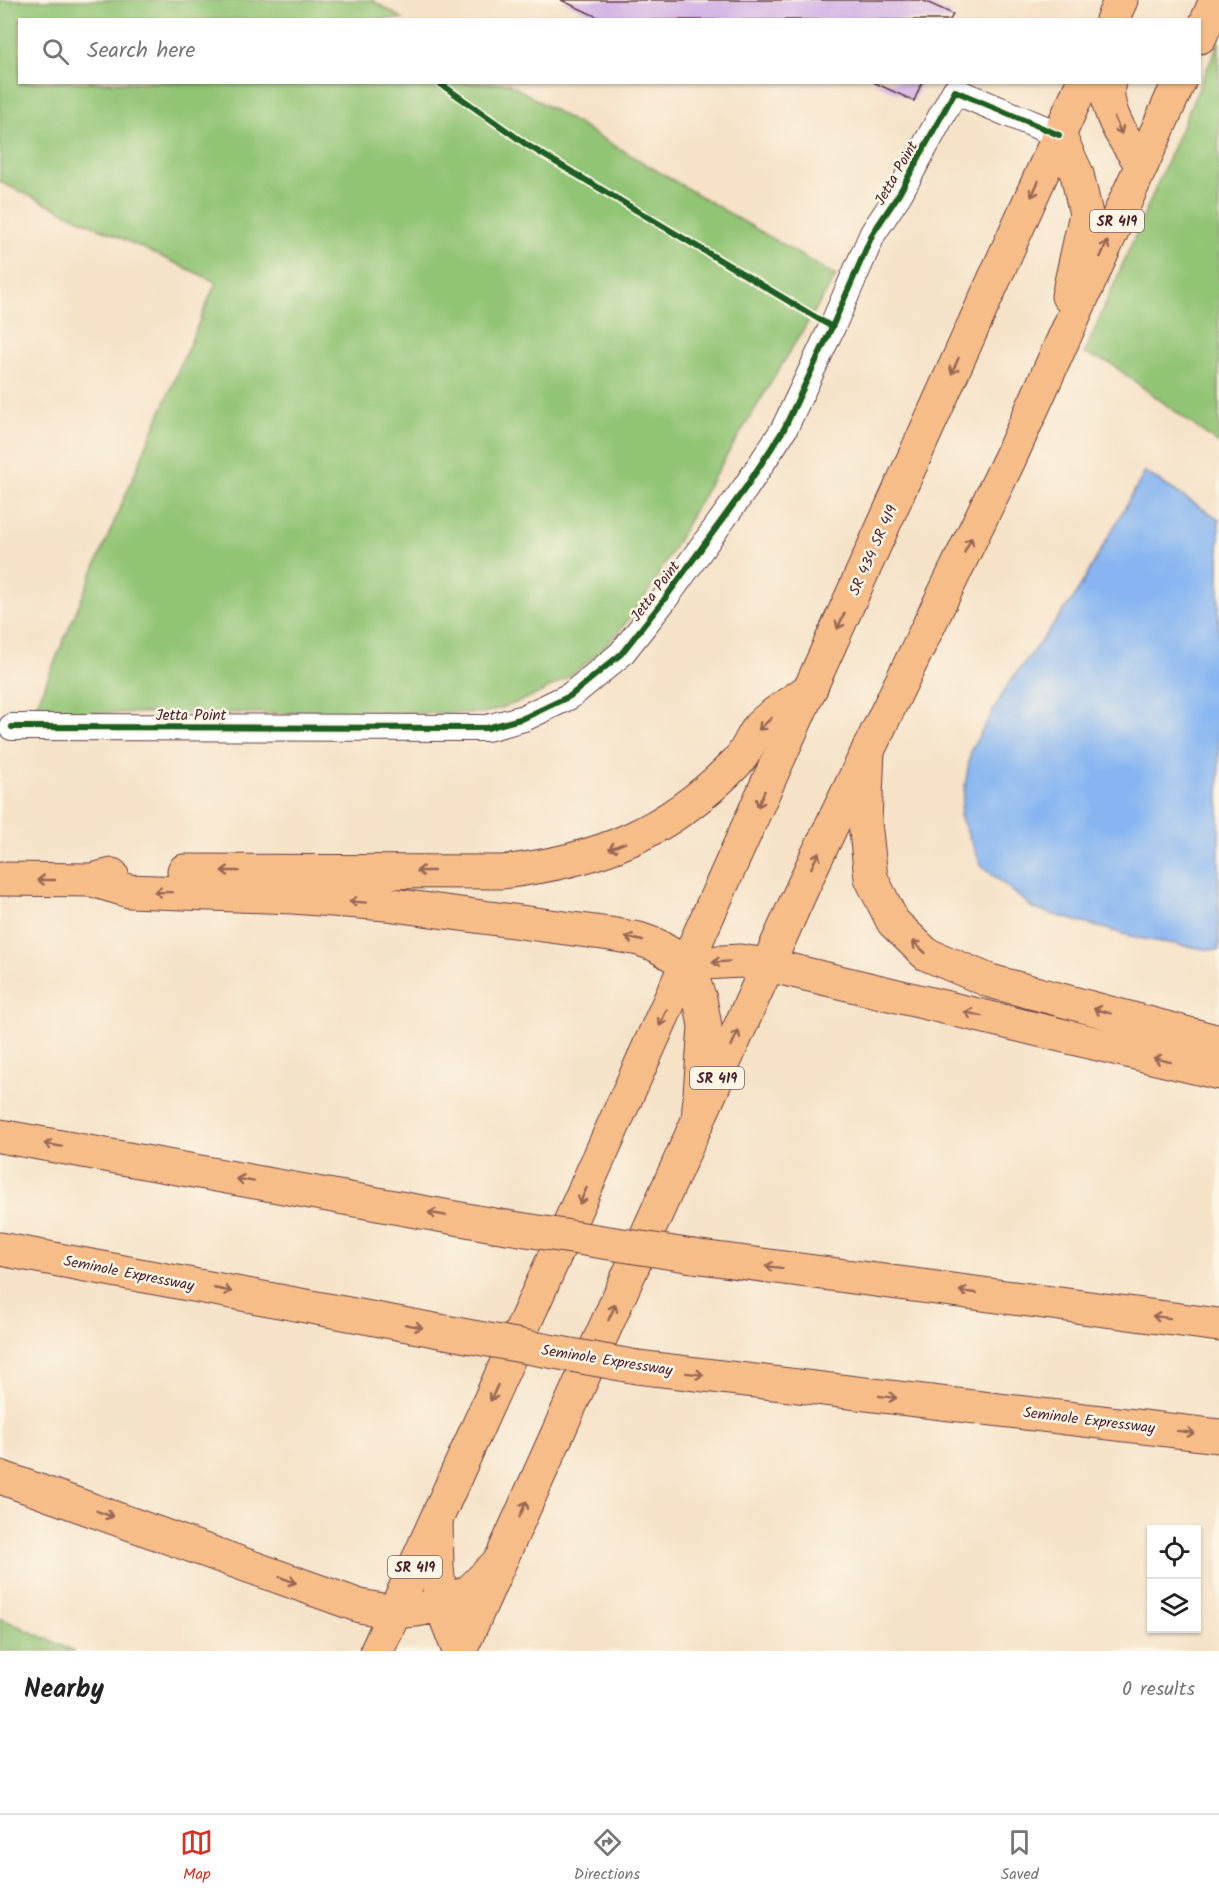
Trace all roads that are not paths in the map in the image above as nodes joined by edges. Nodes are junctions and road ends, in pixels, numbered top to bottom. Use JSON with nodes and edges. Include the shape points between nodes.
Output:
{"nodes":[{"id":1,"x":1121,"y":0,"type":"edge"},
{"id":2,"x":1131,"y":0,"type":"edge"},
{"id":3,"x":1216,"y":0,"type":"edge"},
{"id":4,"x":1113,"y":18,"type":"edge"},
{"id":5,"x":1126,"y":18,"type":"edge"},
{"id":6,"x":1201,"y":35,"type":"edge"},
{"id":7,"x":1082,"y":84,"type":"edge"},
{"id":8,"x":1108,"y":84,"type":"edge"},
{"id":9,"x":1178,"y":84,"type":"edge"},
{"id":10,"x":1059,"y":135,"type":"junction"},
{"id":11,"x":1142,"y":165,"type":"junction"},
{"id":12,"x":1054,"y":360,"type":"junction"},
{"id":13,"x":811,"y":688,"type":"junction"},
{"id":14,"x":12,"y":727,"type":"dead end"},
{"id":15,"x":868,"y":750,"type":"junction"},
{"id":16,"x":0,"y":879,"type":"edge"},
{"id":17,"x":92,"y":880,"type":"junction"},
{"id":18,"x":687,"y":964,"type":"junction"},
{"id":19,"x":768,"y":965,"type":"junction"},
{"id":20,"x":1219,"y":1042,"type":"edge"},
{"id":21,"x":1219,"y":1073,"type":"edge"},
{"id":22,"x":698,"y":1121,"type":"junction"},
{"id":23,"x":0,"y":1136,"type":"edge"},
{"id":24,"x":0,"y":1249,"type":"edge"},
{"id":25,"x":1219,"y":1325,"type":"edge"},
{"id":26,"x":1219,"y":1436,"type":"edge"},
{"id":27,"x":0,"y":1477,"type":"edge"},
{"id":28,"x":436,"y":1521,"type":"junction"},
{"id":29,"x":500,"y":1562,"type":"junction"},
{"id":30,"x":441,"y":1605,"type":"junction"},
{"id":31,"x":393,"y":1612,"type":"junction"},
{"id":32,"x":376,"y":1651,"type":"edge"},
{"id":33,"x":459,"y":1651,"type":"edge"}],
"edges":[{"from":1,"to":4,"type":"main road"},
{"from":2,"to":5,"type":"main road"},
{"from":3,"to":6,"type":"main road"},
{"from":7,"to":10,"type":"main road","name":"SR 434 SR 419"},
{"from":8,"to":11,"type":"main road","one_way":true,"via":[[1116,126]]},
{"from":9,"to":11,"type":"main road","number":"SR 419"},
{"from":10,"to":12,"type":"main road","via":[[1077,174],[1086,214]]},
{"from":10,"to":13,"type":"main road","name":"SR 434 SR 419","one_way":true},
{"from":10,"to":14,"type":"street","name":"Jetta Point","via":[[955,91],[899,194],[873,232],[784,429],[740,496],[621,654],[570,696],[524,718],[487,728]]},
{"from":12,"to":11,"type":"main road","number":"SR 419","one_way":true},
{"from":15,"to":12,"type":"main road","number":"SR 419","one_way":true},
{"from":13,"to":17,"type":"main road","one_way":true,"via":[[759,727],[739,760],[677,813],[633,839],[579,858],[502,872],[127,871]]},
{"from":13,"to":18,"type":"main road","name":"SR 434 SR 419","one_way":true},
{"from":19,"to":15,"type":"main road","number":"SR 419","one_way":true},
{"from":20,"to":15,"type":"main road","one_way":true,"via":[[990,981],[926,954],[893,922],[871,878],[865,822]]},
{"from":17,"to":16,"type":"main road","one_way":true},
{"from":18,"to":17,"type":"main road","one_way":true,"via":[[639,939],[524,921],[386,904],[129,891]]},
{"from":19,"to":18,"type":"main road","one_way":true,"via":[[740,961]]},
{"from":18,"to":22,"type":"main road","via":[[705,1026]]},
{"from":18,"to":28,"type":"main road","number":"SR 419","one_way":true},
{"from":21,"to":19,"type":"main road","one_way":true},
{"from":22,"to":19,"type":"main road","number":"SR 419","one_way":true},
{"from":29,"to":22,"type":"main road","number":"SR 419","one_way":true},
{"from":25,"to":23,"type":"main road","one_way":true,"bridge":true,"via":[[693,1256],[494,1225]]},
{"from":24,"to":26,"type":"main road","name":"Seminole Expressway","one_way":true,"bridge":true,"via":[[637,1367]]},
{"from":27,"to":31,"type":"main road","one_way":true,"via":[[360,1606]]},
{"from":28,"to":30,"type":"main road"},
{"from":28,"to":31,"type":"main road","number":"SR 419"},
{"from":29,"to":30,"type":"main road","via":[[470,1591]]},
{"from":29,"to":33,"type":"main road","number":"SR 419"},
{"from":30,"to":31,"type":"main road"},
{"from":30,"to":33,"type":"main road"},
{"from":31,"to":32,"type":"main road","number":"SR 419"}]}
